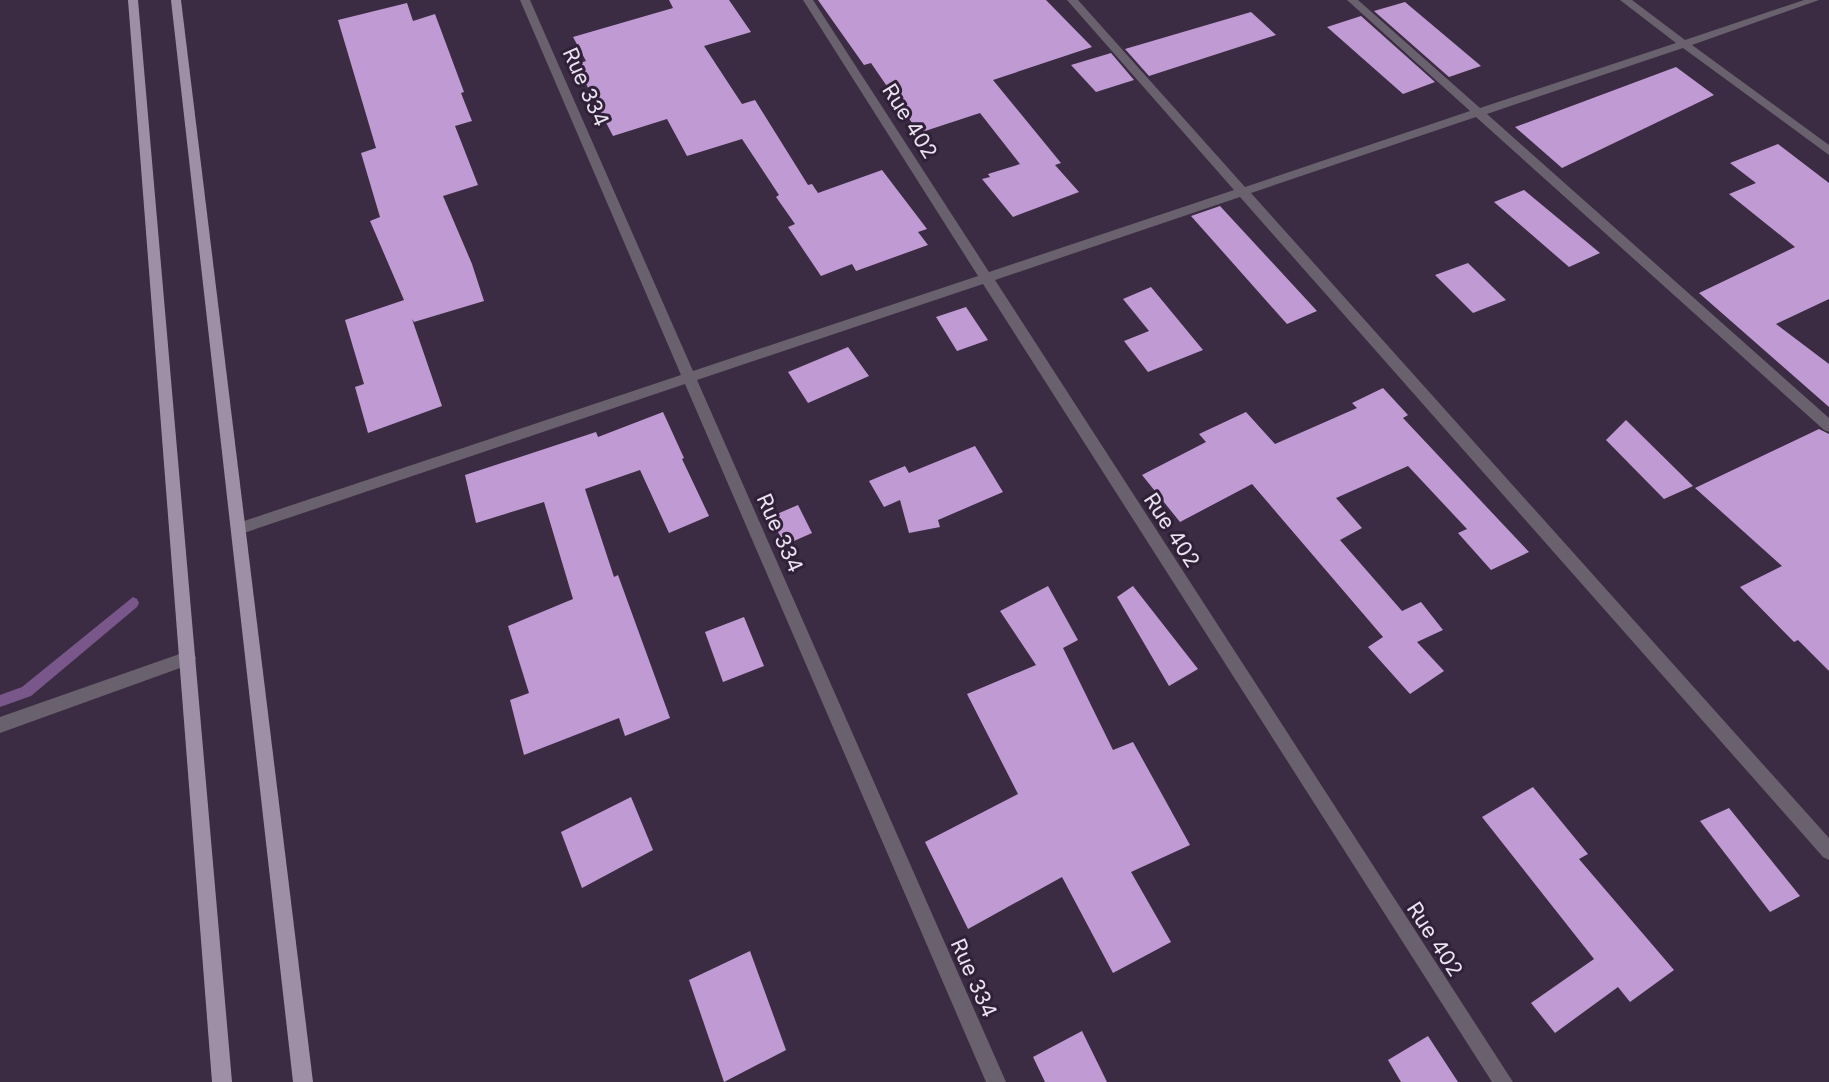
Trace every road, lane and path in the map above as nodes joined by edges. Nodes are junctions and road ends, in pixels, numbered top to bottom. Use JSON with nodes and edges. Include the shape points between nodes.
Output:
{"nodes":[{"id":1,"x":133,"y":0,"type":"edge"},
{"id":2,"x":176,"y":0,"type":"edge"},
{"id":3,"x":525,"y":0,"type":"edge"},
{"id":4,"x":808,"y":0,"type":"edge"},
{"id":5,"x":1072,"y":0,"type":"edge"},
{"id":6,"x":1352,"y":0,"type":"edge"},
{"id":7,"x":1625,"y":0,"type":"edge"},
{"id":8,"x":1814,"y":0,"type":"edge"},
{"id":9,"x":1684,"y":44,"type":"junction"},
{"id":10,"x":1480,"y":112,"type":"junction"},
{"id":11,"x":1829,"y":151,"type":"edge"},
{"id":12,"x":1243,"y":192,"type":"junction"},
{"id":13,"x":985,"y":278,"type":"junction"},
{"id":14,"x":690,"y":378,"type":"junction"},
{"id":15,"x":1829,"y":426,"type":"edge"},
{"id":16,"x":238,"y":529,"type":"junction"},
{"id":17,"x":188,"y":658,"type":"junction"},
{"id":18,"x":0,"y":725,"type":"edge"},
{"id":19,"x":1829,"y":851,"type":"edge"},
{"id":20,"x":222,"y":1082,"type":"edge"},
{"id":21,"x":303,"y":1082,"type":"edge"},
{"id":22,"x":996,"y":1082,"type":"edge"},
{"id":23,"x":1503,"y":1082,"type":"edge"}],
"edges":[{"from":1,"to":17,"type":"main road"},
{"from":2,"to":16,"type":"main road"},
{"from":3,"to":14,"type":"street","name":"Rue 334"},
{"from":4,"to":13,"type":"street","name":"Rue 402"},
{"from":5,"to":12,"type":"street"},
{"from":6,"to":10,"type":"street"},
{"from":7,"to":9,"type":"street"},
{"from":8,"to":9,"type":"street"},
{"from":9,"to":10,"type":"street"},
{"from":9,"to":11,"type":"street"},
{"from":10,"to":12,"type":"street"},
{"from":10,"to":15,"type":"street"},
{"from":12,"to":13,"type":"street"},
{"from":12,"to":19,"type":"street"},
{"from":13,"to":14,"type":"street"},
{"from":13,"to":23,"type":"street","name":"Rue 402"},
{"from":14,"to":16,"type":"street"},
{"from":14,"to":22,"type":"street","name":"Rue 334"},
{"from":16,"to":21,"type":"main road"},
{"from":17,"to":18,"type":"street"},
{"from":17,"to":20,"type":"main road"}]}
